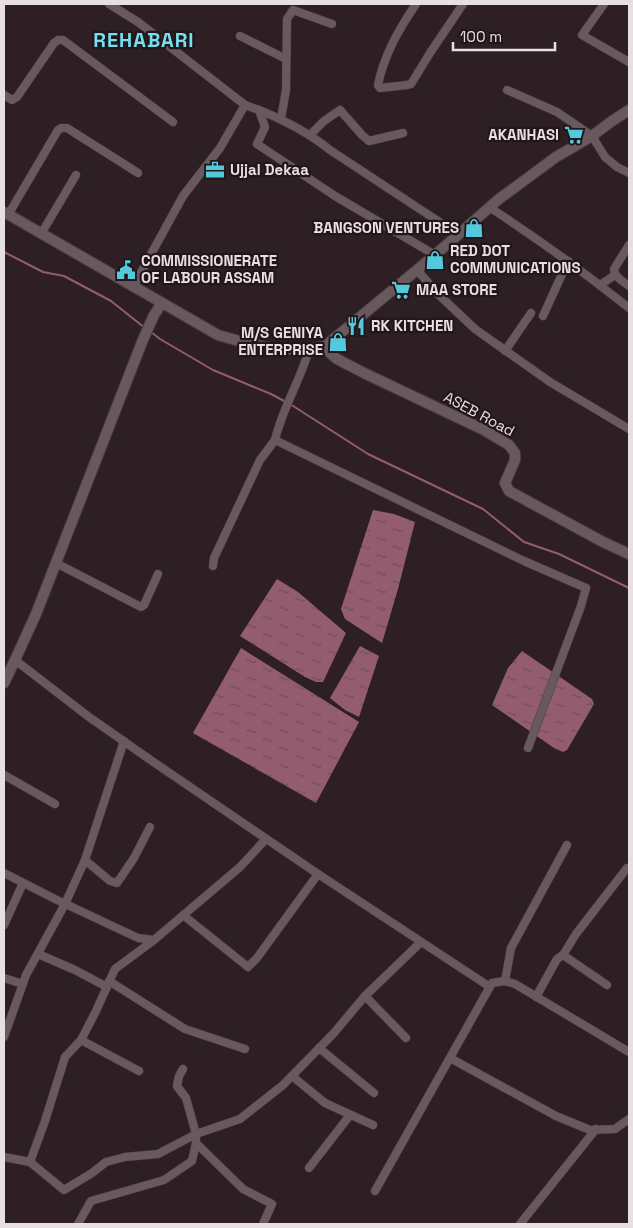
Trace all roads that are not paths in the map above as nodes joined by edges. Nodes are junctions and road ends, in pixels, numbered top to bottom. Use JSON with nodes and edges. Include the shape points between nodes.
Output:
{"nodes":[{"id":1,"x":109,"y":4,"type":"edge"},
{"id":2,"x":416,"y":4,"type":"edge"},
{"id":3,"x":462,"y":4,"type":"edge"},
{"id":4,"x":604,"y":4,"type":"edge"},
{"id":5,"x":332,"y":24,"type":"dead end"},
{"id":6,"x":240,"y":36,"type":"dead end"},
{"id":7,"x":286,"y":59,"type":"junction"},
{"id":8,"x":629,"y":62,"type":"edge"},
{"id":9,"x":507,"y":90,"type":"dead end"},
{"id":10,"x":4,"y":95,"type":"edge"},
{"id":11,"x":245,"y":105,"type":"junction"},
{"id":12,"x":259,"y":110,"type":"junction"},
{"id":13,"x":629,"y":110,"type":"edge"},
{"id":14,"x":281,"y":119,"type":"junction"},
{"id":15,"x":173,"y":122,"type":"dead end"},
{"id":16,"x":403,"y":133,"type":"dead end"},
{"id":17,"x":310,"y":135,"type":"junction"},
{"id":18,"x":592,"y":136,"type":"junction"},
{"id":19,"x":138,"y":173,"type":"dead end"},
{"id":20,"x":629,"y":173,"type":"edge"},
{"id":21,"x":76,"y":174,"type":"dead end"},
{"id":22,"x":489,"y":208,"type":"junction"},
{"id":23,"x":6,"y":214,"type":"edge"},
{"id":24,"x":41,"y":234,"type":"junction"},
{"id":25,"x":457,"y":236,"type":"junction"},
{"id":26,"x":629,"y":245,"type":"edge"},
{"id":27,"x":435,"y":255,"type":"junction"},
{"id":28,"x":568,"y":261,"type":"junction"},
{"id":29,"x":417,"y":270,"type":"junction"},
{"id":30,"x":617,"y":276,"type":"junction"},
{"id":31,"x":629,"y":286,"type":"edge"},
{"id":32,"x":133,"y":287,"type":"junction"},
{"id":33,"x":602,"y":287,"type":"junction"},
{"id":34,"x":162,"y":303,"type":"junction"},
{"id":35,"x":629,"y":308,"type":"edge"},
{"id":36,"x":531,"y":313,"type":"dead end"},
{"id":37,"x":544,"y":316,"type":"dead end"},
{"id":38,"x":326,"y":346,"type":"junction"},
{"id":39,"x":308,"y":350,"type":"junction"},
{"id":40,"x":505,"y":351,"type":"junction"},
{"id":41,"x":629,"y":428,"type":"edge"},
{"id":42,"x":275,"y":440,"type":"junction"},
{"id":43,"x":629,"y":554,"type":"edge"},
{"id":44,"x":56,"y":563,"type":"junction"},
{"id":45,"x":213,"y":566,"type":"dead end"},
{"id":46,"x":158,"y":574,"type":"dead end"},
{"id":47,"x":15,"y":660,"type":"junction"},
{"id":48,"x":4,"y":683,"type":"edge"},
{"id":49,"x":124,"y":741,"type":"junction"},
{"id":50,"x":528,"y":748,"type":"dead end"},
{"id":51,"x":4,"y":775,"type":"edge"},
{"id":52,"x":55,"y":804,"type":"dead end"},
{"id":53,"x":150,"y":826,"type":"dead end"},
{"id":54,"x":266,"y":839,"type":"junction"},
{"id":55,"x":567,"y":845,"type":"dead end"},
{"id":56,"x":85,"y":860,"type":"junction"},
{"id":57,"x":628,"y":866,"type":"edge"},
{"id":58,"x":4,"y":873,"type":"edge"},
{"id":59,"x":318,"y":874,"type":"junction"},
{"id":60,"x":23,"y":883,"type":"junction"},
{"id":61,"x":65,"y":904,"type":"junction"},
{"id":62,"x":183,"y":916,"type":"junction"},
{"id":63,"x":4,"y":925,"type":"edge"},
{"id":64,"x":154,"y":940,"type":"junction"},
{"id":65,"x":421,"y":942,"type":"junction"},
{"id":66,"x":38,"y":954,"type":"junction"},
{"id":67,"x":563,"y":955,"type":"junction"},
{"id":68,"x":4,"y":978,"type":"edge"},
{"id":69,"x":505,"y":981,"type":"junction"},
{"id":70,"x":23,"y":984,"type":"junction"},
{"id":71,"x":108,"y":984,"type":"junction"},
{"id":72,"x":607,"y":985,"type":"dead end"},
{"id":73,"x":490,"y":987,"type":"junction"},
{"id":74,"x":365,"y":996,"type":"junction"},
{"id":75,"x":536,"y":996,"type":"junction"},
{"id":76,"x":8,"y":1014,"type":"edge"},
{"id":77,"x":4,"y":1037,"type":"edge"},
{"id":78,"x":406,"y":1038,"type":"dead end"},
{"id":79,"x":81,"y":1040,"type":"junction"},
{"id":80,"x":319,"y":1048,"type":"junction"},
{"id":81,"x":245,"y":1049,"type":"dead end"},
{"id":82,"x":629,"y":1052,"type":"edge"},
{"id":83,"x":450,"y":1058,"type":"junction"},
{"id":84,"x":183,"y":1069,"type":"dead end"},
{"id":85,"x":139,"y":1071,"type":"dead end"},
{"id":86,"x":292,"y":1076,"type":"junction"},
{"id":87,"x":374,"y":1093,"type":"dead end"},
{"id":88,"x":350,"y":1115,"type":"junction"},
{"id":89,"x":629,"y":1119,"type":"edge"},
{"id":90,"x":373,"y":1125,"type":"dead end"},
{"id":91,"x":596,"y":1129,"type":"junction"},
{"id":92,"x":196,"y":1138,"type":"junction"},
{"id":93,"x":4,"y":1157,"type":"edge"},
{"id":94,"x":30,"y":1162,"type":"junction"},
{"id":95,"x":309,"y":1168,"type":"dead end"},
{"id":96,"x":375,"y":1191,"type":"dead end"},
{"id":97,"x":78,"y":1224,"type":"edge"},
{"id":98,"x":262,"y":1224,"type":"edge"},
{"id":99,"x":520,"y":1224,"type":"edge"}],
"edges":[{"from":1,"to":11,"type":"street","via":[[138,22]]},
{"from":2,"to":3,"type":"street","via":[[388,52],[381,70],[380,88],[411,84]]},
{"from":4,"to":8,"type":"street","via":[[582,35]]},
{"from":5,"to":7,"type":"street","via":[[293,10],[287,19]]},
{"from":6,"to":7,"type":"street"},
{"from":7,"to":14,"type":"street","via":[[286,90]]},
{"from":9,"to":18,"type":"street","via":[[557,112]]},
{"from":10,"to":15,"type":"street","via":[[12,100],[17,97],[54,42],[63,40]]},
{"from":11,"to":12,"type":"street"},
{"from":11,"to":32,"type":"street","via":[[220,148],[184,196]]},
{"from":12,"to":14,"type":"street"},
{"from":12,"to":27,"type":"street","via":[[265,126],[257,144]]},
{"from":13,"to":18,"type":"street"},
{"from":14,"to":17,"type":"street"},
{"from":16,"to":17,"type":"street","via":[[369,141],[340,110]]},
{"from":17,"to":25,"type":"street"},
{"from":18,"to":20,"type":"street","via":[[605,157]]},
{"from":18,"to":22,"type":"street","via":[[556,158]]},
{"from":19,"to":23,"type":"street","via":[[74,132],[61,128]]},
{"from":21,"to":24,"type":"street"},
{"from":22,"to":25,"type":"street"},
{"from":22,"to":28,"type":"street"},
{"from":23,"to":24,"type":"street"},
{"from":24,"to":32,"type":"street"},
{"from":25,"to":27,"type":"street"},
{"from":26,"to":30,"type":"street","via":[[614,269]]},
{"from":27,"to":29,"type":"street"},
{"from":28,"to":33,"type":"street"},
{"from":28,"to":37,"type":"street"},
{"from":29,"to":38,"type":"street"},
{"from":29,"to":40,"type":"street","via":[[475,329]]},
{"from":30,"to":31,"type":"street"},
{"from":30,"to":33,"type":"street"},
{"from":32,"to":34,"type":"street"},
{"from":33,"to":35,"type":"street"},
{"from":34,"to":39,"type":"street","via":[[218,335],[250,345]]},
{"from":34,"to":44,"type":"street","via":[[142,342]]},
{"from":36,"to":40,"type":"street"},
{"from":38,"to":39,"type":"street"},
{"from":38,"to":43,"type":"street","name":"ASEB Road","via":[[337,359],[509,445],[515,457],[504,483],[509,491]]},
{"from":39,"to":42,"type":"street"},
{"from":40,"to":41,"type":"street","via":[[550,382]]},
{"from":42,"to":45,"type":"street","via":[[260,460]]},
{"from":42,"to":50,"type":"street","via":[[586,588]]},
{"from":44,"to":46,"type":"street","via":[[141,607]]},
{"from":44,"to":47,"type":"street"},
{"from":47,"to":48,"type":"street"},
{"from":47,"to":49,"type":"street"},
{"from":49,"to":54,"type":"street"},
{"from":49,"to":56,"type":"street"},
{"from":51,"to":52,"type":"street"},
{"from":53,"to":56,"type":"street","via":[[117,883]]},
{"from":54,"to":59,"type":"street"},
{"from":54,"to":62,"type":"street","via":[[240,867]]},
{"from":55,"to":69,"type":"street","via":[[511,948]]},
{"from":56,"to":61,"type":"street"},
{"from":57,"to":67,"type":"street"},
{"from":58,"to":60,"type":"street"},
{"from":59,"to":62,"type":"street","via":[[248,967]]},
{"from":59,"to":65,"type":"street"},
{"from":60,"to":61,"type":"street"},
{"from":60,"to":63,"type":"street"},
{"from":61,"to":64,"type":"street","via":[[138,938]]},
{"from":61,"to":66,"type":"street"},
{"from":62,"to":64,"type":"street"},
{"from":64,"to":71,"type":"street","via":[[115,968]]},
{"from":65,"to":73,"type":"street"},
{"from":65,"to":74,"type":"street"},
{"from":66,"to":70,"type":"street"},
{"from":66,"to":71,"type":"street"},
{"from":67,"to":72,"type":"street"},
{"from":67,"to":75,"type":"street"},
{"from":68,"to":70,"type":"street"},
{"from":69,"to":73,"type":"street","via":[[492,983]]},
{"from":69,"to":75,"type":"street"},
{"from":70,"to":76,"type":"street"},
{"from":71,"to":79,"type":"street"},
{"from":71,"to":81,"type":"street","via":[[185,1029]]},
{"from":73,"to":83,"type":"street"},
{"from":74,"to":78,"type":"street"},
{"from":74,"to":80,"type":"street"},
{"from":75,"to":82,"type":"street"},
{"from":76,"to":77,"type":"street"},
{"from":79,"to":85,"type":"street"},
{"from":79,"to":94,"type":"street","via":[[65,1057]]},
{"from":80,"to":86,"type":"street"},
{"from":80,"to":87,"type":"street"},
{"from":83,"to":91,"type":"street","via":[[556,1116],[590,1130]]},
{"from":83,"to":96,"type":"street"},
{"from":84,"to":92,"type":"street","via":[[177,1086],[186,1098]]},
{"from":86,"to":88,"type":"street","via":[[325,1103]]},
{"from":86,"to":92,"type":"street","via":[[240,1119]]},
{"from":88,"to":90,"type":"street"},
{"from":88,"to":95,"type":"street"},
{"from":89,"to":91,"type":"street","via":[[615,1129]]},
{"from":91,"to":99,"type":"street"},
{"from":92,"to":94,"type":"street","via":[[158,1154],[106,1162],[64,1190]]},
{"from":92,"to":97,"type":"street","via":[[192,1162],[164,1180],[91,1201]]},
{"from":92,"to":98,"type":"street","via":[[243,1189],[272,1204]]},
{"from":93,"to":94,"type":"street"}]}
